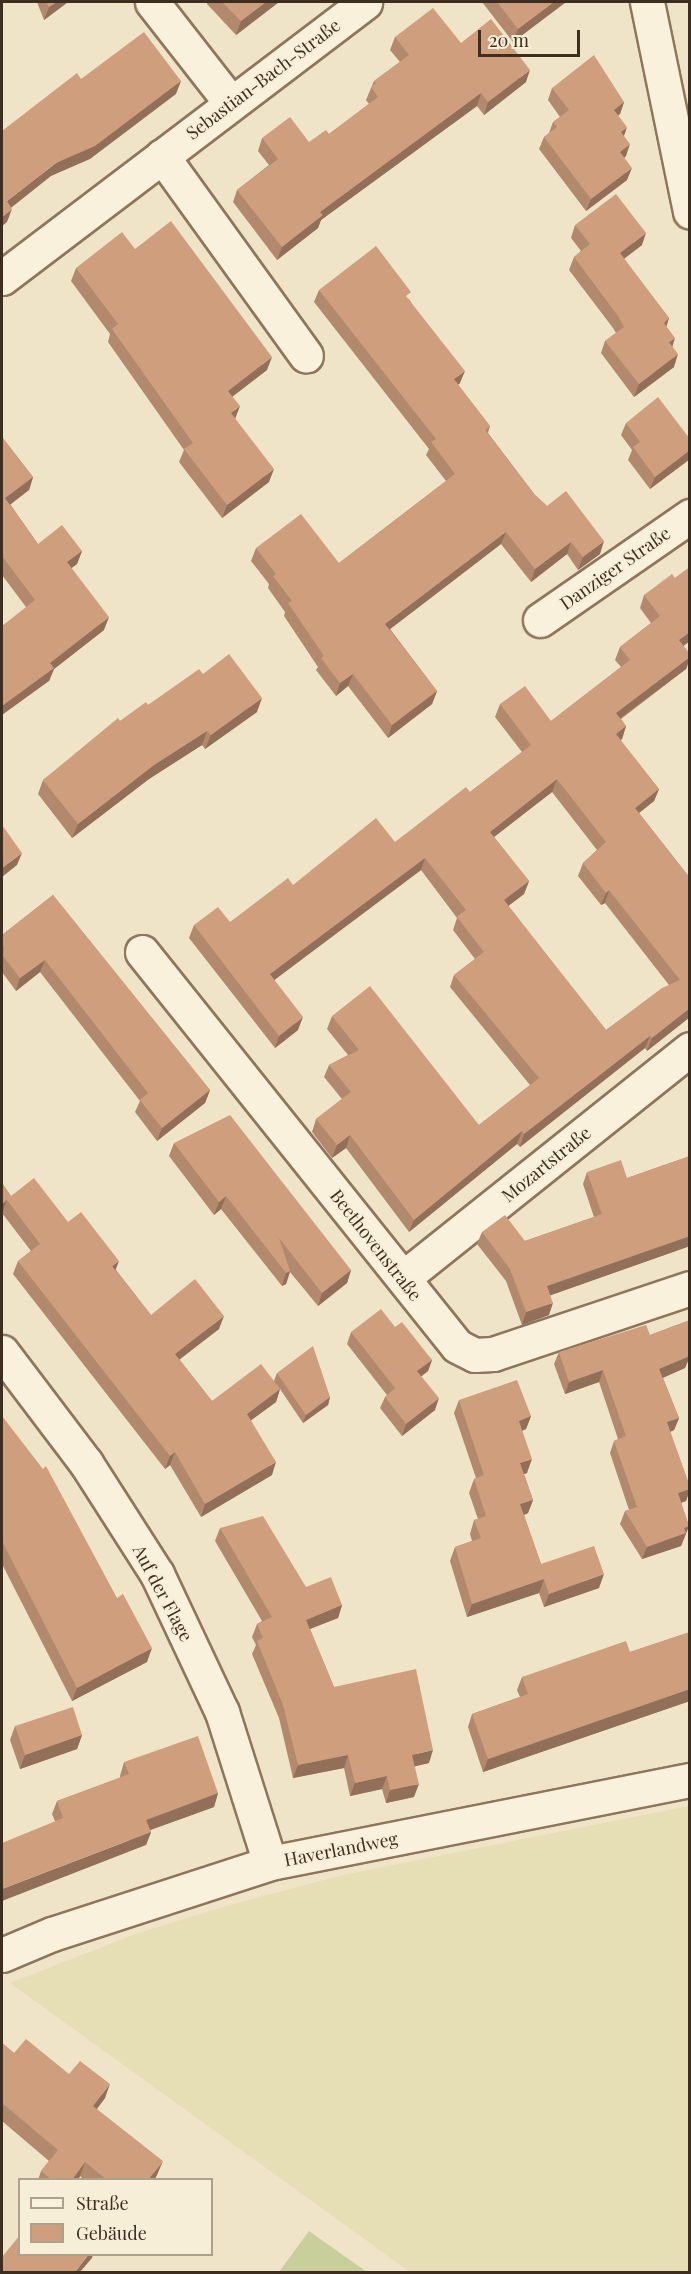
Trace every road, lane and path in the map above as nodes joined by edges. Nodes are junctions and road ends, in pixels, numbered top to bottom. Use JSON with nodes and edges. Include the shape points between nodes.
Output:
{"nodes":[{"id":1,"x":152,"y":2,"type":"edge"},
{"id":2,"x":364,"y":2,"type":"edge"},
{"id":3,"x":647,"y":2,"type":"edge"},
{"id":4,"x":231,"y":103,"type":"junction"},
{"id":5,"x":162,"y":156,"type":"junction"},
{"id":6,"x":690,"y":212,"type":"edge"},
{"id":7,"x":2,"y":278,"type":"edge"},
{"id":8,"x":306,"y":356,"type":"dead end"},
{"id":9,"x":690,"y":516,"type":"edge"},
{"id":10,"x":540,"y":620,"type":"dead end"},
{"id":11,"x":142,"y":952,"type":"dead end"},
{"id":12,"x":690,"y":1049,"type":"edge"},
{"id":13,"x":403,"y":1278,"type":"junction"},
{"id":14,"x":690,"y":1288,"type":"edge"},
{"id":15,"x":2,"y":1352,"type":"edge"},
{"id":16,"x":690,"y":1780,"type":"edge"},
{"id":17,"x":270,"y":1863,"type":"junction"},
{"id":18,"x":2,"y":1955,"type":"edge"}],
"edges":[{"from":1,"to":4,"type":"street"},
{"from":2,"to":4,"type":"street","name":"Sebastian-Bach-Straße"},
{"from":3,"to":6,"type":"street"},
{"from":4,"to":5,"type":"street","name":"Sebastian-Bach-Straße"},
{"from":5,"to":7,"type":"street","name":"Sebastian-Bach-Straße"},
{"from":5,"to":8,"type":"street"},
{"from":9,"to":10,"type":"street","name":"Danziger Straße"},
{"from":11,"to":13,"type":"street","name":"Beethovenstraße"},
{"from":12,"to":13,"type":"street","name":"Mozartstraße"},
{"from":13,"to":14,"type":"street","name":"Beethovenstraße","via":[[457,1346],[476,1355],[493,1354]]},
{"from":15,"to":17,"type":"street","name":"Auf der Flage","via":[[86,1462],[157,1574],[222,1712]]},
{"from":16,"to":17,"type":"street","name":"Haverlandweg"},
{"from":17,"to":18,"type":"street","name":"Haverlandweg","via":[[52,1934]]}]}
